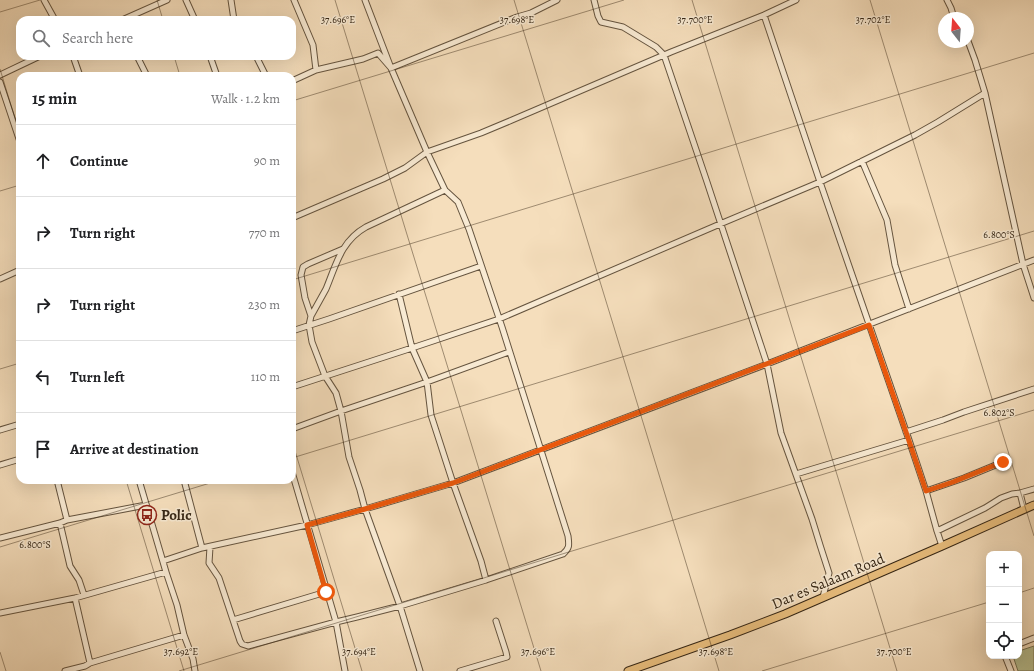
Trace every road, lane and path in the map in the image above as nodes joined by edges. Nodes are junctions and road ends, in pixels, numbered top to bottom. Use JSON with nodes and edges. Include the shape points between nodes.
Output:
{"nodes":[{"id":1,"x":44,"y":0,"type":"edge"},
{"id":2,"x":167,"y":0,"type":"edge"},
{"id":3,"x":186,"y":0,"type":"edge"},
{"id":4,"x":231,"y":0,"type":"edge"},
{"id":5,"x":294,"y":0,"type":"edge"},
{"id":6,"x":364,"y":0,"type":"edge"},
{"id":7,"x":557,"y":0,"type":"edge"},
{"id":8,"x":594,"y":0,"type":"edge"},
{"id":9,"x":796,"y":0,"type":"edge"},
{"id":10,"x":947,"y":0,"type":"edge"},
{"id":11,"x":952,"y":12,"type":"edge"},
{"id":12,"x":764,"y":15,"type":"junction"},
{"id":13,"x":52,"y":16,"type":"edge"},
{"id":14,"x":131,"y":16,"type":"edge"},
{"id":15,"x":193,"y":16,"type":"edge"},
{"id":16,"x":233,"y":16,"type":"edge"},
{"id":17,"x":971,"y":48,"type":"edge"},
{"id":18,"x":664,"y":55,"type":"junction"},
{"id":19,"x":31,"y":60,"type":"edge"},
{"id":20,"x":74,"y":60,"type":"edge"},
{"id":21,"x":139,"y":60,"type":"edge"},
{"id":22,"x":211,"y":60,"type":"edge"},
{"id":23,"x":258,"y":60,"type":"edge"},
{"id":24,"x":391,"y":68,"type":"junction"},
{"id":25,"x":316,"y":70,"type":"junction"},
{"id":26,"x":79,"y":72,"type":"edge"},
{"id":27,"x":145,"y":72,"type":"edge"},
{"id":28,"x":216,"y":72,"type":"edge"},
{"id":29,"x":264,"y":72,"type":"edge"},
{"id":30,"x":0,"y":74,"type":"edge"},
{"id":31,"x":296,"y":79,"type":"edge"},
{"id":32,"x":0,"y":82,"type":"edge"},
{"id":33,"x":2,"y":92,"type":"edge"},
{"id":34,"x":985,"y":93,"type":"junction"},
{"id":35,"x":16,"y":131,"type":"edge"},
{"id":36,"x":427,"y":152,"type":"junction"},
{"id":37,"x":862,"y":161,"type":"junction"},
{"id":38,"x":820,"y":182,"type":"junction"},
{"id":39,"x":445,"y":190,"type":"junction"},
{"id":40,"x":296,"y":216,"type":"edge"},
{"id":41,"x":720,"y":224,"type":"junction"},
{"id":42,"x":343,"y":249,"type":"junction"},
{"id":43,"x":1034,"y":260,"type":"edge"},
{"id":44,"x":1023,"y":264,"type":"junction"},
{"id":45,"x":481,"y":266,"type":"junction"},
{"id":46,"x":16,"y":272,"type":"edge"},
{"id":47,"x":0,"y":279,"type":"edge"},
{"id":48,"x":399,"y":294,"type":"junction"},
{"id":49,"x":1034,"y":298,"type":"edge"},
{"id":50,"x":909,"y":309,"type":"junction"},
{"id":51,"x":311,"y":316,"type":"junction"},
{"id":52,"x":499,"y":319,"type":"junction"},
{"id":53,"x":309,"y":325,"type":"junction"},
{"id":54,"x":869,"y":325,"type":"junction"},
{"id":55,"x":296,"y":330,"type":"edge"},
{"id":56,"x":412,"y":348,"type":"junction"},
{"id":57,"x":509,"y":352,"type":"junction"},
{"id":58,"x":767,"y":364,"type":"junction"},
{"id":59,"x":325,"y":376,"type":"junction"},
{"id":60,"x":427,"y":382,"type":"junction"},
{"id":61,"x":296,"y":386,"type":"edge"},
{"id":62,"x":1034,"y":389,"type":"edge"},
{"id":63,"x":341,"y":411,"type":"junction"},
{"id":64,"x":16,"y":425,"type":"edge"},
{"id":65,"x":296,"y":428,"type":"edge"},
{"id":66,"x":0,"y":430,"type":"edge"},
{"id":67,"x":906,"y":432,"type":"junction"},
{"id":68,"x":909,"y":440,"type":"junction"},
{"id":69,"x":540,"y":450,"type":"junction"},
{"id":70,"x":16,"y":460,"type":"edge"},
{"id":71,"x":1003,"y":462,"type":"dead end"},
{"id":72,"x":0,"y":465,"type":"edge"},
{"id":73,"x":796,"y":474,"type":"junction"},
{"id":74,"x":453,"y":483,"type":"junction"},
{"id":75,"x":58,"y":484,"type":"edge"},
{"id":76,"x":140,"y":484,"type":"edge"},
{"id":77,"x":185,"y":484,"type":"edge"},
{"id":78,"x":295,"y":484,"type":"edge"},
{"id":79,"x":1034,"y":489,"type":"edge"},
{"id":80,"x":926,"y":491,"type":"junction"},
{"id":81,"x":1020,"y":493,"type":"junction"},
{"id":82,"x":146,"y":505,"type":"junction"},
{"id":83,"x":1034,"y":505,"type":"edge"},
{"id":84,"x":365,"y":509,"type":"junction"},
{"id":85,"x":1024,"y":509,"type":"junction"},
{"id":86,"x":67,"y":520,"type":"junction"},
{"id":87,"x":60,"y":523,"type":"junction"},
{"id":88,"x":307,"y":525,"type":"junction"},
{"id":89,"x":937,"y":531,"type":"junction"},
{"id":90,"x":0,"y":538,"type":"edge"},
{"id":91,"x":942,"y":546,"type":"junction"},
{"id":92,"x":210,"y":547,"type":"junction"},
{"id":93,"x":202,"y":548,"type":"junction"},
{"id":94,"x":163,"y":560,"type":"junction"},
{"id":95,"x":166,"y":572,"type":"junction"},
{"id":96,"x":486,"y":580,"type":"junction"},
{"id":97,"x":326,"y":592,"type":"junction"},
{"id":98,"x":84,"y":595,"type":"junction"},
{"id":99,"x":75,"y":598,"type":"junction"},
{"id":100,"x":823,"y":598,"type":"junction"},
{"id":101,"x":400,"y":606,"type":"junction"},
{"id":102,"x":0,"y":614,"type":"edge"},
{"id":103,"x":233,"y":620,"type":"junction"},
{"id":104,"x":496,"y":620,"type":"dead end"},
{"id":105,"x":336,"y":622,"type":"junction"},
{"id":106,"x":184,"y":635,"type":"junction"},
{"id":107,"x":1034,"y":638,"type":"edge"},
{"id":108,"x":1022,"y":643,"type":"edge"},
{"id":109,"x":1006,"y":659,"type":"edge"},
{"id":110,"x":90,"y":663,"type":"junction"},
{"id":111,"x":65,"y":671,"type":"edge"},
{"id":112,"x":195,"y":671,"type":"edge"},
{"id":113,"x":345,"y":671,"type":"edge"},
{"id":114,"x":420,"y":671,"type":"edge"},
{"id":115,"x":460,"y":671,"type":"edge"},
{"id":116,"x":628,"y":671,"type":"edge"},
{"id":117,"x":1011,"y":671,"type":"edge"}],
"edges":[{"from":1,"to":13,"type":"street"},
{"from":2,"to":14,"type":"street"},
{"from":3,"to":15,"type":"street"},
{"from":4,"to":16,"type":"street"},
{"from":5,"to":25,"type":"street","via":[[314,45]]},
{"from":6,"to":24,"type":"street"},
{"from":7,"to":24,"type":"street"},
{"from":8,"to":18,"type":"street","via":[[601,22],[623,27],[656,47]]},
{"from":9,"to":12,"type":"street"},
{"from":10,"to":11,"type":"street"},
{"from":12,"to":18,"type":"street"},
{"from":12,"to":38,"type":"street"},
{"from":17,"to":34,"type":"street"},
{"from":18,"to":36,"type":"street","via":[[481,133]]},
{"from":18,"to":41,"type":"street"},
{"from":19,"to":30,"type":"street"},
{"from":20,"to":26,"type":"street"},
{"from":21,"to":27,"type":"street"},
{"from":22,"to":28,"type":"street"},
{"from":23,"to":29,"type":"street"},
{"from":24,"to":25,"type":"street","via":[[378,53]]},
{"from":24,"to":36,"type":"street"},
{"from":25,"to":31,"type":"street"},
{"from":32,"to":33,"type":"street"},
{"from":33,"to":35,"type":"street"},
{"from":34,"to":37,"type":"street","via":[[915,135]]},
{"from":34,"to":44,"type":"street"},
{"from":36,"to":39,"type":"street"},
{"from":36,"to":40,"type":"street","via":[[405,168],[383,179]]},
{"from":37,"to":38,"type":"street"},
{"from":37,"to":50,"type":"street","via":[[887,220],[895,265]]},
{"from":38,"to":41,"type":"street"},
{"from":38,"to":54,"type":"street"},
{"from":39,"to":42,"type":"street","via":[[362,229]]},
{"from":39,"to":45,"type":"street","via":[[458,202]]},
{"from":41,"to":52,"type":"street"},
{"from":41,"to":58,"type":"street"},
{"from":42,"to":51,"type":"street"},
{"from":42,"to":51,"type":"street","via":[[303,267],[301,280]]},
{"from":43,"to":44,"type":"street"},
{"from":44,"to":49,"type":"street"},
{"from":44,"to":50,"type":"street"},
{"from":45,"to":48,"type":"street"},
{"from":45,"to":52,"type":"street"},
{"from":46,"to":47,"type":"street"},
{"from":48,"to":53,"type":"street"},
{"from":48,"to":56,"type":"street"},
{"from":50,"to":54,"type":"street"},
{"from":51,"to":53,"type":"street"},
{"from":52,"to":56,"type":"street"},
{"from":52,"to":57,"type":"street"},
{"from":53,"to":55,"type":"street"},
{"from":53,"to":59,"type":"street","via":[[312,342]]},
{"from":54,"to":58,"type":"street"},
{"from":54,"to":67,"type":"street"},
{"from":56,"to":59,"type":"street"},
{"from":56,"to":60,"type":"street"},
{"from":57,"to":60,"type":"street"},
{"from":57,"to":69,"type":"street"},
{"from":58,"to":69,"type":"street"},
{"from":58,"to":73,"type":"street","via":[[781,433]]},
{"from":59,"to":61,"type":"street"},
{"from":59,"to":63,"type":"street","via":[[336,393]]},
{"from":60,"to":63,"type":"street"},
{"from":60,"to":74,"type":"street","via":[[431,415]]},
{"from":62,"to":67,"type":"street"},
{"from":63,"to":65,"type":"street"},
{"from":63,"to":84,"type":"street","via":[[349,457]]},
{"from":64,"to":66,"type":"street"},
{"from":67,"to":68,"type":"street"},
{"from":68,"to":73,"type":"street"},
{"from":68,"to":80,"type":"street"},
{"from":69,"to":74,"type":"street"},
{"from":69,"to":96,"type":"street","via":[[568,536],[567,550],[563,554]]},
{"from":70,"to":72,"type":"street"},
{"from":71,"to":80,"type":"street"},
{"from":73,"to":100,"type":"street","via":[[829,573]]},
{"from":74,"to":84,"type":"street"},
{"from":74,"to":96,"type":"street"},
{"from":75,"to":86,"type":"street"},
{"from":76,"to":82,"type":"street"},
{"from":77,"to":93,"type":"street"},
{"from":78,"to":88,"type":"street"},
{"from":79,"to":81,"type":"street"},
{"from":80,"to":89,"type":"street"},
{"from":81,"to":85,"type":"street"},
{"from":81,"to":89,"type":"street","via":[[1001,498]]},
{"from":82,"to":86,"type":"street"},
{"from":82,"to":94,"type":"street"},
{"from":83,"to":85,"type":"highway","name":"Dar es Salaam Road"},
{"from":84,"to":88,"type":"street"},
{"from":84,"to":101,"type":"street"},
{"from":85,"to":91,"type":"highway","name":"Dar es Salaam Road"},
{"from":86,"to":87,"type":"street"},
{"from":87,"to":90,"type":"street"},
{"from":87,"to":98,"type":"street","via":[[70,566],[79,580]]},
{"from":88,"to":92,"type":"street"},
{"from":88,"to":97,"type":"street"},
{"from":89,"to":91,"type":"street"},
{"from":91,"to":100,"type":"highway","name":"Dar es Salaam Road"},
{"from":92,"to":93,"type":"street"},
{"from":92,"to":103,"type":"street","via":[[209,563],[219,578]]},
{"from":93,"to":94,"type":"street"},
{"from":94,"to":95,"type":"street"},
{"from":95,"to":98,"type":"street"},
{"from":95,"to":106,"type":"street"},
{"from":96,"to":101,"type":"street"},
{"from":97,"to":103,"type":"street"},
{"from":97,"to":105,"type":"street"},
{"from":98,"to":99,"type":"street"},
{"from":99,"to":102,"type":"street"},
{"from":99,"to":110,"type":"street"},
{"from":100,"to":116,"type":"highway","name":"Dar es Salaam Road","via":[[730,635]]},
{"from":101,"to":105,"type":"street"},
{"from":101,"to":114,"type":"street"},
{"from":103,"to":105,"type":"street","via":[[240,641],[248,646]]},
{"from":104,"to":115,"type":"street","via":[[507,657]]},
{"from":105,"to":113,"type":"street"},
{"from":106,"to":110,"type":"street"},
{"from":106,"to":112,"type":"street"},
{"from":107,"to":108,"type":"street"},
{"from":109,"to":117,"type":"street"},
{"from":110,"to":111,"type":"street"}]}
